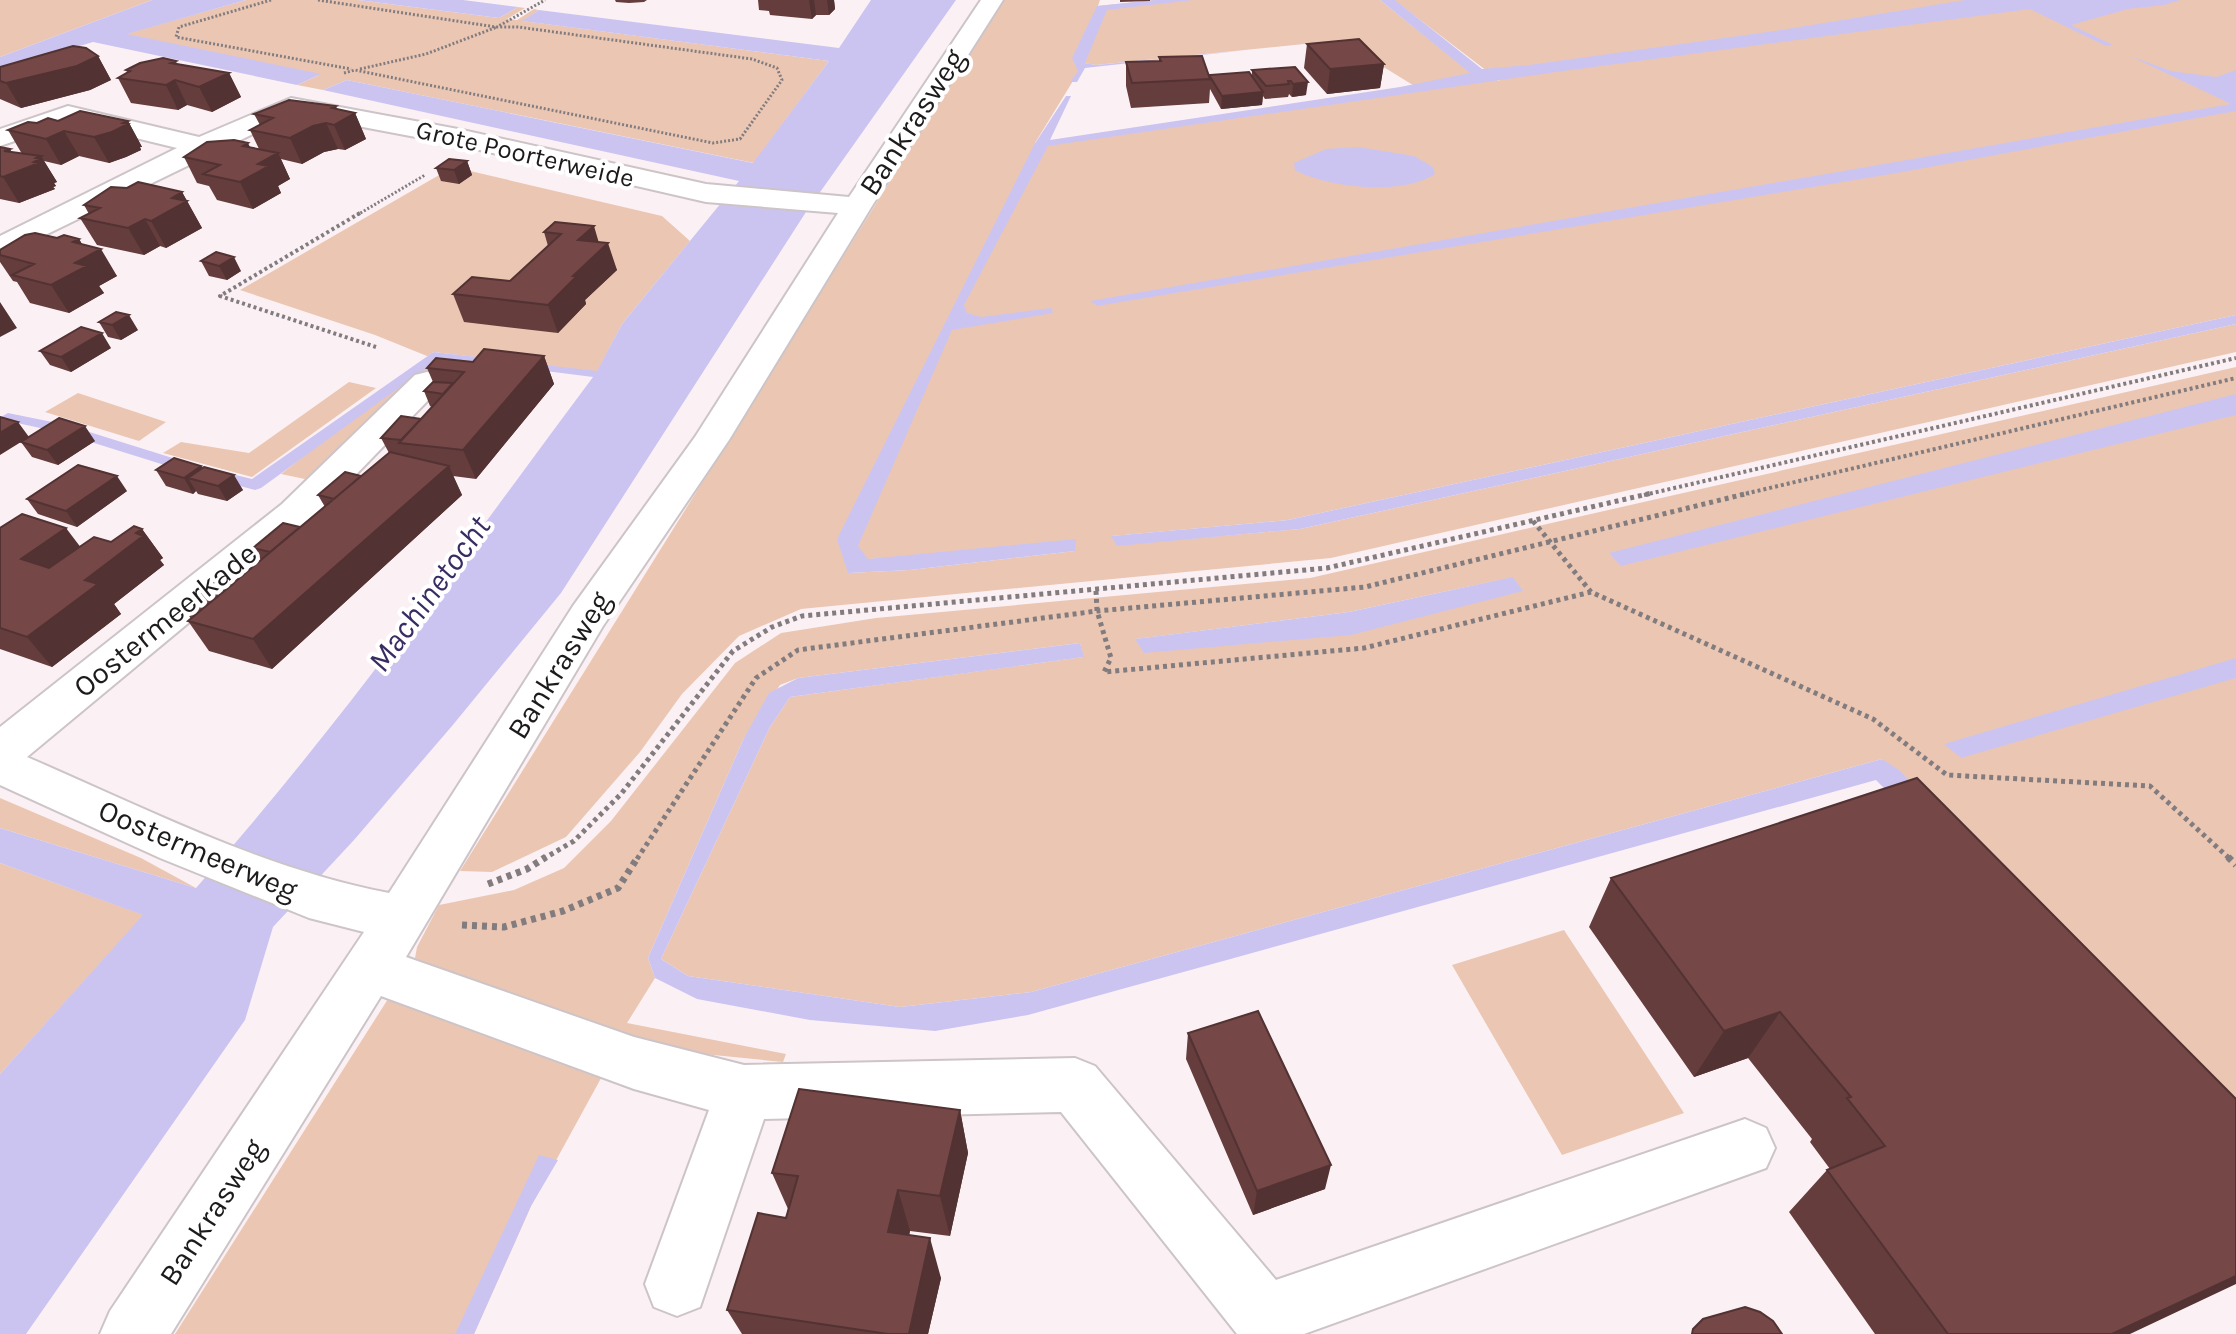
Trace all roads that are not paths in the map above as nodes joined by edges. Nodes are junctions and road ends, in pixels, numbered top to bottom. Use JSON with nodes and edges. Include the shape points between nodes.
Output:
{"nodes":[{"id":1,"x":992,"y":0,"type":"edge"},
{"id":2,"x":0,"y":138,"type":"edge"},
{"id":3,"x":202,"y":146,"type":"junction"},
{"id":4,"x":840,"y":205,"type":"junction"},
{"id":5,"x":0,"y":248,"type":"edge"},
{"id":6,"x":427,"y":382,"type":"edge"},
{"id":7,"x":0,"y":753,"type":"edge"},
{"id":8,"x":0,"y":765,"type":"edge"},
{"id":9,"x":402,"y":918,"type":"junction"},
{"id":10,"x":369,"y":968,"type":"junction"},
{"id":11,"x":744,"y":1092,"type":"junction"},
{"id":12,"x":1745,"y":1148,"type":"dead end"},
{"id":13,"x":677,"y":1284,"type":"dead end"},
{"id":14,"x":133,"y":1334,"type":"edge"}],
"edges":[{"from":1,"to":4,"type":"street","name":"Bankrasweg"},
{"from":2,"to":3,"type":"street","via":[[68,114]]},
{"from":3,"to":4,"type":"street","name":"Grote Poorterweide","via":[[291,106],[706,193]]},
{"from":3,"to":5,"type":"street","name":"Grote Poorterweide"},
{"from":4,"to":9,"type":"street","name":"Bankrasweg","via":[[711,440],[588,616]]},
{"from":6,"to":7,"type":"street","name":"Oostermeerkade","via":[[296,513]]},
{"from":8,"to":9,"type":"street","name":"Oostermeerweg","via":[[327,903]]},
{"from":9,"to":10,"type":"street","name":"Bankrasweg"},
{"from":10,"to":11,"type":"street","via":[[634,1063]]},
{"from":10,"to":14,"type":"street","name":"Bankrasweg"},
{"from":11,"to":12,"type":"street","via":[[1075,1085],[1264,1316]]},
{"from":11,"to":13,"type":"street"}]}
